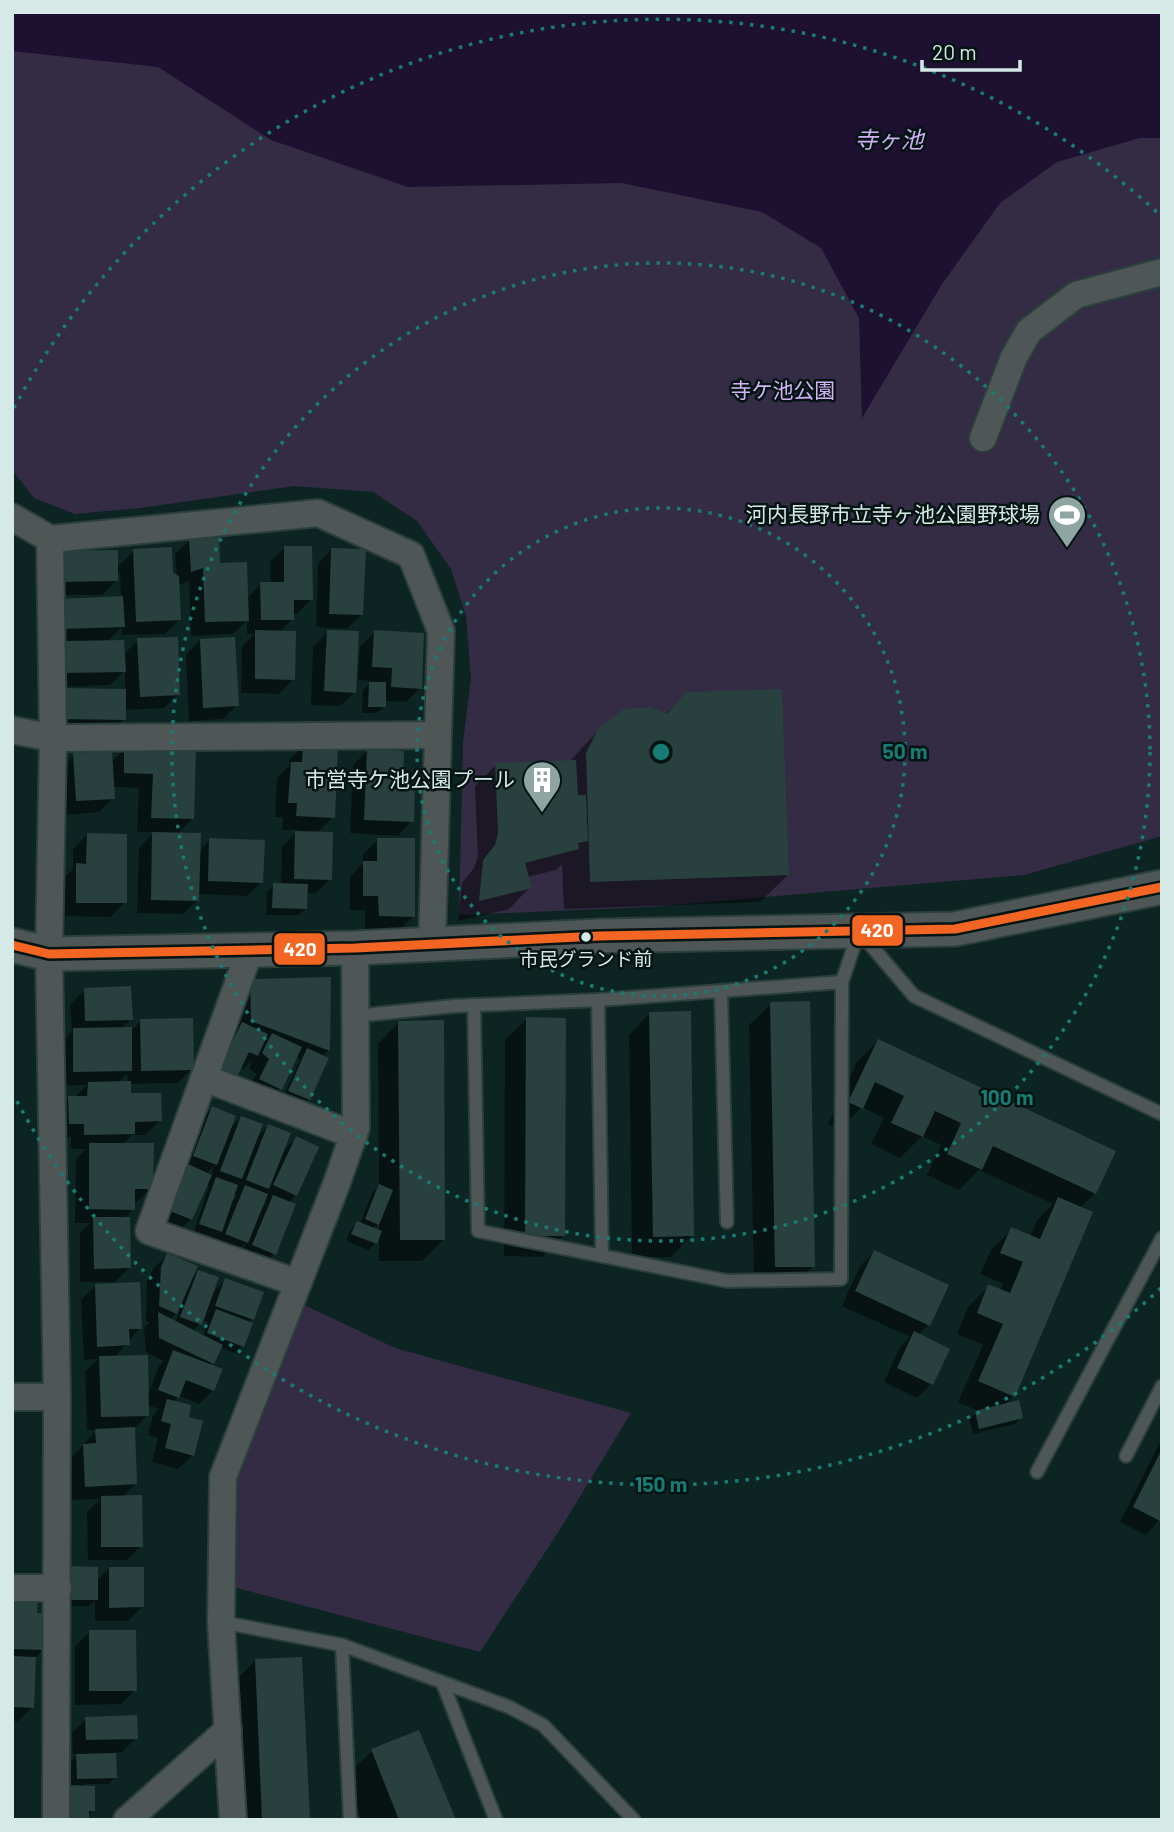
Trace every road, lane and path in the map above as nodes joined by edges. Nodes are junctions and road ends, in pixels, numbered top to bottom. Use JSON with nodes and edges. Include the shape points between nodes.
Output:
{"nodes":[{"id":1,"x":1162,"y":272,"type":"edge"},
{"id":2,"x":983,"y":438,"type":"dead end"},
{"id":3,"x":12,"y":517,"type":"edge"},
{"id":4,"x":50,"y":539,"type":"junction"},
{"id":5,"x":12,"y":730,"type":"edge"},
{"id":6,"x":437,"y":735,"type":"junction"},
{"id":7,"x":53,"y":738,"type":"junction"},
{"id":8,"x":1162,"y":887,"type":"edge"},
{"id":9,"x":859,"y":932,"type":"junction"},
{"id":10,"x":12,"y":945,"type":"edge"},
{"id":11,"x":432,"y":945,"type":"junction"},
{"id":12,"x":355,"y":948,"type":"junction"},
{"id":13,"x":250,"y":950,"type":"junction"},
{"id":14,"x":49,"y":954,"type":"junction"},
{"id":15,"x":842,"y":982,"type":"junction"},
{"id":16,"x":721,"y":992,"type":"junction"},
{"id":17,"x":598,"y":1000,"type":"junction"},
{"id":18,"x":474,"y":1006,"type":"junction"},
{"id":19,"x":355,"y":1016,"type":"junction"},
{"id":20,"x":204,"y":1078,"type":"junction"},
{"id":21,"x":1161,"y":1111,"type":"edge"},
{"id":22,"x":354,"y":1135,"type":"junction"},
{"id":23,"x":727,"y":1222,"type":"dead end"},
{"id":24,"x":1162,"y":1238,"type":"edge"},
{"id":25,"x":602,"y":1255,"type":"junction"},
{"id":26,"x":298,"y":1283,"type":"junction"},
{"id":27,"x":1162,"y":1386,"type":"edge"},
{"id":28,"x":12,"y":1397,"type":"edge"},
{"id":29,"x":57,"y":1397,"type":"junction"},
{"id":30,"x":1126,"y":1456,"type":"dead end"},
{"id":31,"x":1037,"y":1472,"type":"dead end"},
{"id":32,"x":12,"y":1588,"type":"edge"},
{"id":33,"x":58,"y":1588,"type":"junction"},
{"id":34,"x":221,"y":1622,"type":"junction"},
{"id":35,"x":342,"y":1645,"type":"junction"},
{"id":36,"x":443,"y":1684,"type":"junction"},
{"id":37,"x":228,"y":1730,"type":"junction"},
{"id":38,"x":57,"y":1820,"type":"edge"},
{"id":39,"x":127,"y":1820,"type":"edge"},
{"id":40,"x":233,"y":1820,"type":"edge"},
{"id":41,"x":350,"y":1820,"type":"edge"},
{"id":42,"x":496,"y":1820,"type":"edge"},
{"id":43,"x":634,"y":1820,"type":"edge"}],
"edges":[{"from":1,"to":2,"type":"street","via":[[1076,295],[1029,331],[1014,357]]},
{"from":3,"to":4,"type":"street"},
{"from":4,"to":6,"type":"street","via":[[318,513],[411,555],[441,631]]},
{"from":4,"to":7,"type":"street"},
{"from":5,"to":7,"type":"street"},
{"from":6,"to":7,"type":"street"},
{"from":6,"to":11,"type":"street"},
{"from":7,"to":14,"type":"street"},
{"from":8,"to":9,"type":"street","via":[[955,929]]},
{"from":9,"to":11,"type":"street","via":[[599,936]]},
{"from":9,"to":15,"type":"lane"},
{"from":9,"to":21,"type":"lane","via":[[914,996]]},
{"from":10,"to":14,"type":"street"},
{"from":11,"to":12,"type":"street"},
{"from":12,"to":13,"type":"street"},
{"from":12,"to":19,"type":"street"},
{"from":13,"to":14,"type":"street"},
{"from":13,"to":20,"type":"street"},
{"from":14,"to":29,"type":"street"},
{"from":15,"to":16,"type":"lane"},
{"from":15,"to":25,"type":"lane","via":[[841,1279],[727,1281]]},
{"from":16,"to":17,"type":"lane"},
{"from":16,"to":23,"type":"lane"},
{"from":17,"to":18,"type":"lane"},
{"from":17,"to":25,"type":"lane"},
{"from":18,"to":19,"type":"lane"},
{"from":18,"to":25,"type":"lane","via":[[478,1231]]},
{"from":19,"to":22,"type":"street"},
{"from":20,"to":22,"type":"street"},
{"from":20,"to":26,"type":"street","via":[[149,1231]]},
{"from":22,"to":26,"type":"street"},
{"from":24,"to":31,"type":"lane"},
{"from":26,"to":34,"type":"street","via":[[223,1477]]},
{"from":27,"to":30,"type":"lane"},
{"from":28,"to":29,"type":"street"},
{"from":29,"to":33,"type":"street"},
{"from":32,"to":33,"type":"street"},
{"from":33,"to":38,"type":"street"},
{"from":34,"to":35,"type":"lane"},
{"from":34,"to":37,"type":"street"},
{"from":35,"to":36,"type":"lane"},
{"from":35,"to":41,"type":"lane"},
{"from":36,"to":42,"type":"lane"},
{"from":36,"to":43,"type":"lane","via":[[509,1707],[543,1725]]},
{"from":37,"to":39,"type":"street"},
{"from":37,"to":40,"type":"street"}]}
